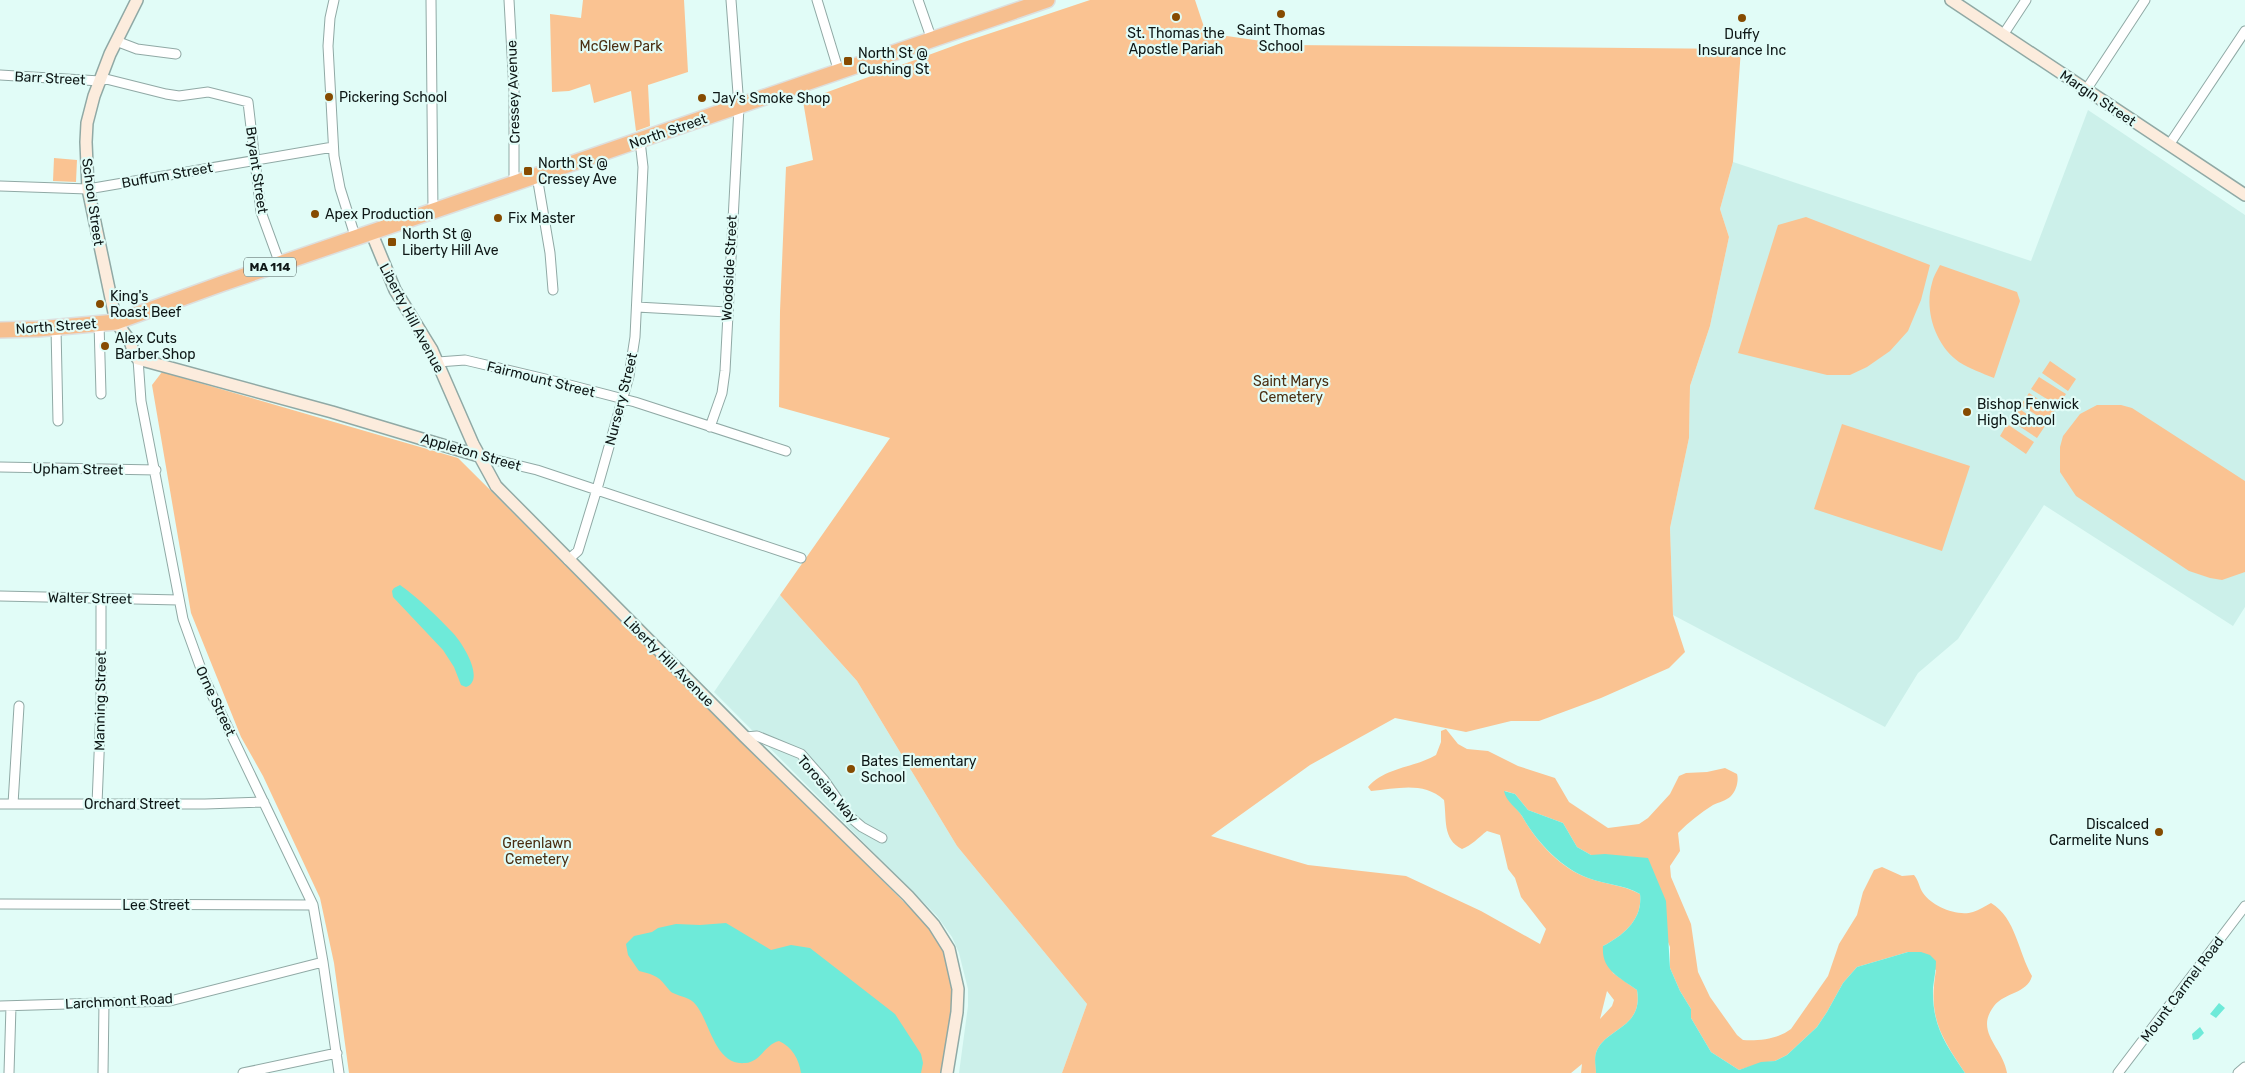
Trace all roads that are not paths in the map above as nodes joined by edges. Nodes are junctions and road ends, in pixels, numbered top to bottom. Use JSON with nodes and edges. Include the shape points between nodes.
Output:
{"nodes":[{"id":1,"x":137,"y":0,"type":"edge"},
{"id":2,"x":334,"y":0,"type":"edge"},
{"id":3,"x":431,"y":0,"type":"edge"},
{"id":4,"x":509,"y":0,"type":"edge"},
{"id":5,"x":731,"y":0,"type":"edge"},
{"id":6,"x":816,"y":0,"type":"edge"},
{"id":7,"x":918,"y":0,"type":"edge"},
{"id":8,"x":1047,"y":0,"type":"edge"},
{"id":9,"x":1951,"y":0,"type":"edge"},
{"id":10,"x":2026,"y":0,"type":"edge"},
{"id":11,"x":2145,"y":0,"type":"edge"},
{"id":12,"x":1017,"y":5,"type":"edge"},
{"id":13,"x":2245,"y":31,"type":"edge"},
{"id":14,"x":2003,"y":35,"type":"junction"},
{"id":15,"x":932,"y":40,"type":"junction"},
{"id":16,"x":116,"y":41,"type":"junction"},
{"id":17,"x":176,"y":54,"type":"dead end"},
{"id":18,"x":839,"y":72,"type":"junction"},
{"id":19,"x":0,"y":74,"type":"edge"},
{"id":20,"x":100,"y":81,"type":"junction"},
{"id":21,"x":2086,"y":90,"type":"junction"},
{"id":22,"x":248,"y":102,"type":"joint"},
{"id":23,"x":739,"y":107,"type":"junction"},
{"id":24,"x":640,"y":141,"type":"junction"},
{"id":25,"x":2169,"y":145,"type":"junction"},
{"id":26,"x":333,"y":147,"type":"junction"},
{"id":27,"x":254,"y":160,"type":"junction"},
{"id":28,"x":537,"y":176,"type":"junction"},
{"id":29,"x":514,"y":184,"type":"junction"},
{"id":30,"x":0,"y":186,"type":"edge"},
{"id":31,"x":88,"y":188,"type":"junction"},
{"id":32,"x":2245,"y":195,"type":"edge"},
{"id":33,"x":432,"y":212,"type":"junction"},
{"id":34,"x":372,"y":234,"type":"junction"},
{"id":35,"x":356,"y":238,"type":"junction"},
{"id":36,"x":280,"y":264,"type":"junction"},
{"id":37,"x":553,"y":290,"type":"dead end"},
{"id":38,"x":636,"y":307,"type":"junction"},
{"id":39,"x":727,"y":312,"type":"junction"},
{"id":40,"x":116,"y":322,"type":"junction"},
{"id":41,"x":98,"y":323,"type":"junction"},
{"id":42,"x":56,"y":328,"type":"junction"},
{"id":43,"x":0,"y":330,"type":"edge"},
{"id":44,"x":138,"y":358,"type":"junction"},
{"id":45,"x":438,"y":362,"type":"junction"},
{"id":46,"x":101,"y":394,"type":"dead end"},
{"id":47,"x":621,"y":399,"type":"junction"},
{"id":48,"x":58,"y":421,"type":"dead end"},
{"id":49,"x":710,"y":427,"type":"junction"},
{"id":50,"x":786,"y":451,"type":"dead end"},
{"id":51,"x":479,"y":456,"type":"junction"},
{"id":52,"x":0,"y":468,"type":"edge"},
{"id":53,"x":156,"y":470,"type":"junction"},
{"id":54,"x":597,"y":489,"type":"junction"},
{"id":55,"x":802,"y":558,"type":"dead end"},
{"id":56,"x":568,"y":560,"type":"junction"},
{"id":57,"x":0,"y":596,"type":"edge"},
{"id":58,"x":101,"y":598,"type":"junction"},
{"id":59,"x":179,"y":600,"type":"junction"},
{"id":60,"x":19,"y":706,"type":"dead end"},
{"id":61,"x":745,"y":737,"type":"junction"},
{"id":62,"x":264,"y":802,"type":"junction"},
{"id":63,"x":0,"y":804,"type":"edge"},
{"id":64,"x":13,"y":804,"type":"junction"},
{"id":65,"x":97,"y":804,"type":"junction"},
{"id":66,"x":882,"y":838,"type":"dead end"},
{"id":67,"x":0,"y":904,"type":"edge"},
{"id":68,"x":313,"y":905,"type":"junction"},
{"id":69,"x":2245,"y":906,"type":"edge"},
{"id":70,"x":324,"y":962,"type":"junction"},
{"id":71,"x":104,"y":1003,"type":"junction"},
{"id":72,"x":0,"y":1006,"type":"edge"},
{"id":73,"x":11,"y":1006,"type":"junction"},
{"id":74,"x":337,"y":1053,"type":"junction"},
{"id":75,"x":2245,"y":1066,"type":"edge"},
{"id":76,"x":9,"y":1073,"type":"edge"},
{"id":77,"x":103,"y":1073,"type":"edge"},
{"id":78,"x":243,"y":1073,"type":"edge"},
{"id":79,"x":339,"y":1073,"type":"edge"},
{"id":80,"x":947,"y":1073,"type":"edge"},
{"id":81,"x":2118,"y":1073,"type":"edge"},
{"id":82,"x":2238,"y":1073,"type":"edge"}],
"edges":[{"from":1,"to":16,"type":"main road","name":"School Street"},
{"from":2,"to":26,"type":"street","via":[[328,46]]},
{"from":3,"to":33,"type":"street"},
{"from":4,"to":29,"type":"street","name":"Cressey Avenue","via":[[514,91]]},
{"from":5,"to":23,"type":"street","name":"Woodside Street"},
{"from":6,"to":18,"type":"street"},
{"from":7,"to":15,"type":"street"},
{"from":8,"to":12,"type":"highway","name":"North Street","number":"MA 114"},
{"from":9,"to":14,"type":"main road","name":"Margin Street"},
{"from":10,"to":14,"type":"street"},
{"from":11,"to":21,"type":"street"},
{"from":12,"to":15,"type":"highway","name":"North Street","number":"MA 114"},
{"from":13,"to":25,"type":"street"},
{"from":14,"to":21,"type":"main road","name":"Margin Street"},
{"from":15,"to":18,"type":"highway","name":"North Street","number":"MA 114"},
{"from":16,"to":17,"type":"street","via":[[137,49]]},
{"from":16,"to":20,"type":"main road","name":"School Street"},
{"from":18,"to":23,"type":"highway","name":"North Street","number":"MA 114"},
{"from":19,"to":20,"type":"street","name":"Barr Street"},
{"from":20,"to":22,"type":"street","name":"Barr Street","via":[[106,79],[179,96],[217,93]]},
{"from":20,"to":31,"type":"main road","name":"School Street","via":[[87,123]]},
{"from":21,"to":25,"type":"main road","name":"Margin Street"},
{"from":22,"to":27,"type":"street","name":"Bryant Street"},
{"from":23,"to":24,"type":"highway","name":"North Street","number":"MA 114"},
{"from":23,"to":39,"type":"street","name":"Woodside Street"},
{"from":24,"to":28,"type":"highway","name":"North Street","number":"MA 114"},
{"from":24,"to":38,"type":"street","name":"Nursery Street","via":[[643,167]]},
{"from":25,"to":32,"type":"main road","name":"Margin Street"},
{"from":26,"to":27,"type":"street","name":"Buffum Street"},
{"from":26,"to":35,"type":"street","via":[[336,172]]},
{"from":27,"to":31,"type":"street","name":"Buffum Street"},
{"from":27,"to":36,"type":"street","name":"Bryant Street","via":[[261,212]]},
{"from":28,"to":29,"type":"highway","name":"North Street","number":"MA 114"},
{"from":28,"to":37,"type":"street"},
{"from":29,"to":33,"type":"highway","name":"North Street","number":"MA 114"},
{"from":30,"to":31,"type":"street","name":"Buffum Street"},
{"from":31,"to":40,"type":"main road","name":"School Street"},
{"from":33,"to":34,"type":"highway","name":"North Street","number":"MA 114"},
{"from":34,"to":35,"type":"highway","name":"North Street","number":"MA 114"},
{"from":34,"to":45,"type":"main road","name":"Liberty Hill Avenue","via":[[394,290]]},
{"from":35,"to":36,"type":"highway","name":"North Street","number":"MA 114"},
{"from":36,"to":40,"type":"highway","name":"North Street","number":"MA 114"},
{"from":38,"to":39,"type":"street"},
{"from":38,"to":47,"type":"street","name":"Nursery Street","via":[[631,364]]},
{"from":39,"to":49,"type":"street","name":"Woodside Street","via":[[724,384]]},
{"from":40,"to":41,"type":"highway","name":"North Street","number":"MA 114"},
{"from":40,"to":44,"type":"main road","name":"Orne Street"},
{"from":41,"to":42,"type":"highway","name":"North Street","number":"MA 114"},
{"from":41,"to":46,"type":"street"},
{"from":42,"to":43,"type":"highway","name":"North Street","number":"MA 114"},
{"from":42,"to":48,"type":"street"},
{"from":44,"to":51,"type":"main road","name":"Appleton Street"},
{"from":44,"to":53,"type":"street","name":"Orne Street","via":[[141,401]]},
{"from":45,"to":47,"type":"street","name":"Fairmount Street","via":[[465,360]]},
{"from":45,"to":51,"type":"main road","name":"Liberty Hill Avenue"},
{"from":47,"to":49,"type":"street","name":"Fairmount Street"},
{"from":47,"to":54,"type":"street","name":"Nursery Street"},
{"from":49,"to":50,"type":"street","name":"Fairmount Street"},
{"from":51,"to":54,"type":"street","name":"Appleton Street"},
{"from":51,"to":56,"type":"main road","name":"Liberty Hill Avenue","via":[[503,494]]},
{"from":52,"to":53,"type":"street","name":"Upham Street"},
{"from":53,"to":59,"type":"street","name":"Orne Street"},
{"from":54,"to":55,"type":"street","name":"Appleton Street"},
{"from":54,"to":56,"type":"street","name":"Nursery Street","via":[[578,551]]},
{"from":56,"to":61,"type":"main road","name":"Liberty Hill Avenue"},
{"from":57,"to":58,"type":"street","name":"Walter Street"},
{"from":58,"to":59,"type":"street","name":"Walter Street"},
{"from":58,"to":65,"type":"street","name":"Manning Street"},
{"from":59,"to":62,"type":"street","name":"Orne Street","via":[[205,680]]},
{"from":60,"to":64,"type":"street"},
{"from":61,"to":66,"type":"street","name":"Torosian Way","via":[[757,736],[802,754],[849,816]]},
{"from":61,"to":80,"type":"main road","name":"Liberty Hill Avenue","via":[[908,896],[944,938],[954,964],[958,990]]},
{"from":62,"to":65,"type":"street","name":"Orchard Street"},
{"from":62,"to":68,"type":"street","name":"Orne Street"},
{"from":63,"to":64,"type":"street","name":"Orchard Street"},
{"from":64,"to":65,"type":"street","name":"Orchard Street"},
{"from":67,"to":68,"type":"street","name":"Lee Street"},
{"from":68,"to":70,"type":"street","name":"Orne Street"},
{"from":69,"to":81,"type":"street","name":"Mount Carmel Road"},
{"from":70,"to":71,"type":"street","name":"Larchmont Road","via":[[170,1001]]},
{"from":70,"to":74,"type":"street","name":"Orne Street"},
{"from":71,"to":73,"type":"street","name":"Larchmont Road"},
{"from":71,"to":77,"type":"street"},
{"from":72,"to":73,"type":"street","name":"Larchmont Road"},
{"from":73,"to":76,"type":"street"},
{"from":74,"to":78,"type":"street"},
{"from":74,"to":79,"type":"street","name":"Orne Street"},
{"from":75,"to":82,"type":"street"}]}
